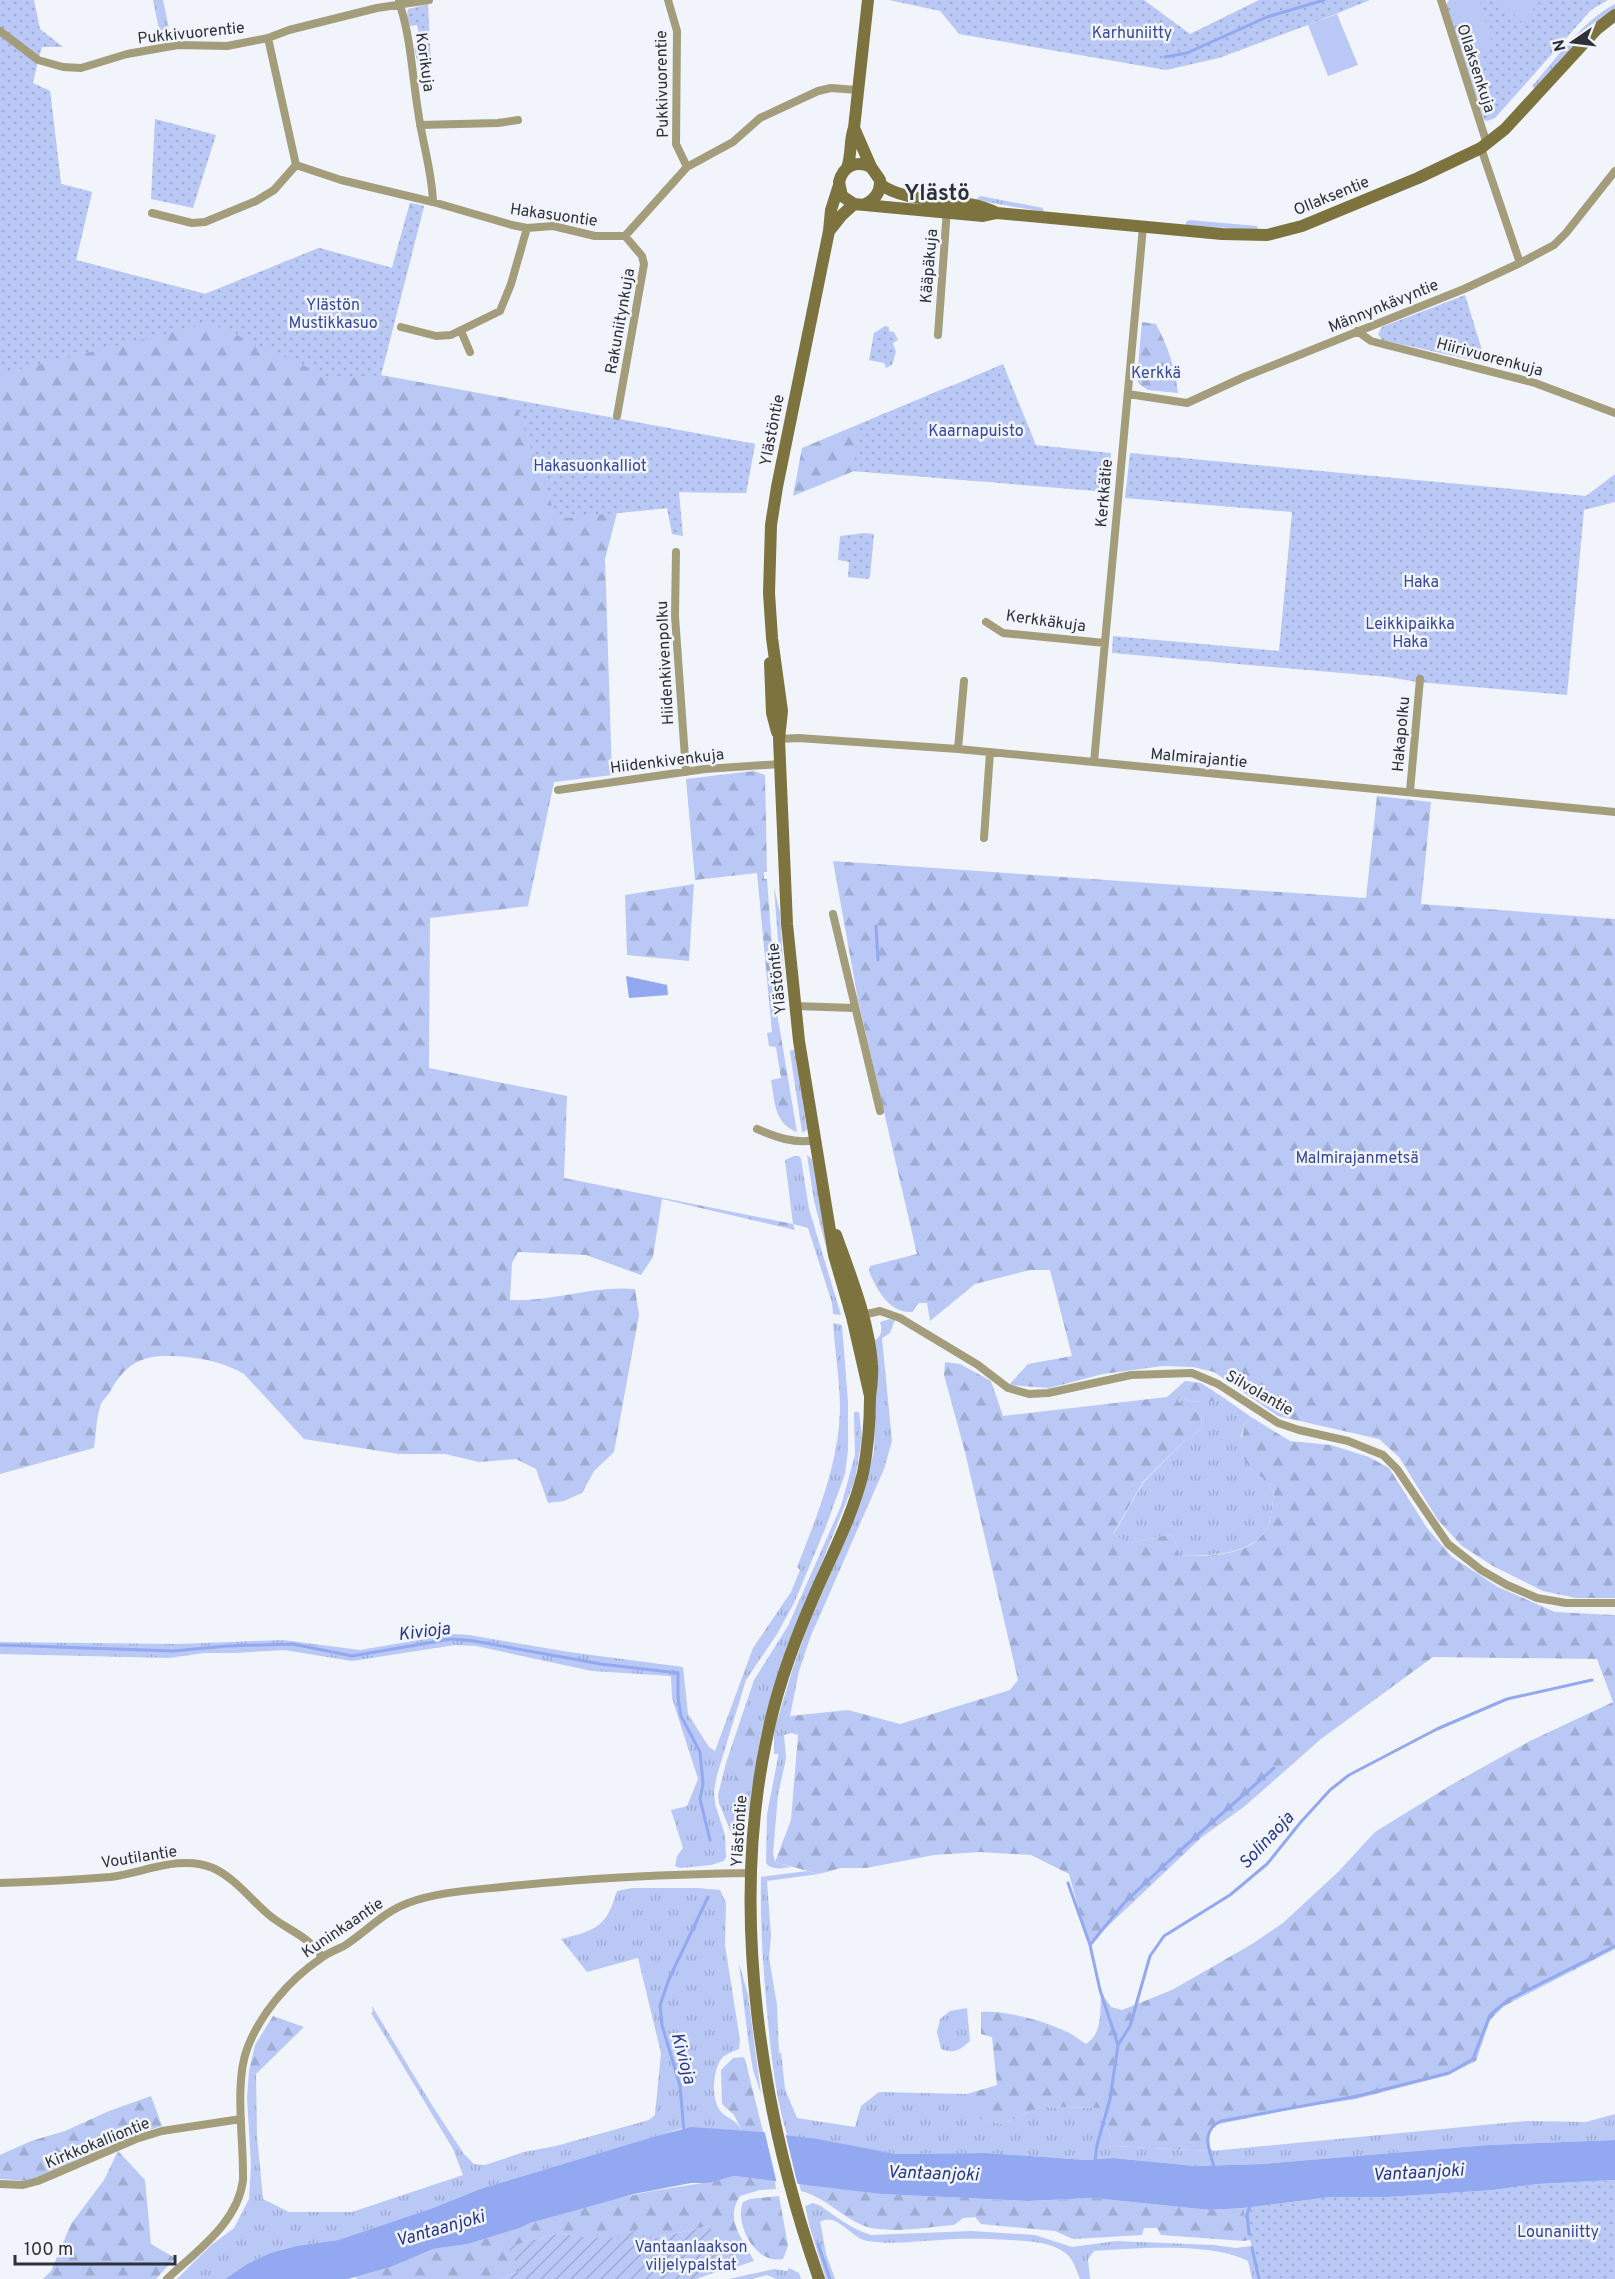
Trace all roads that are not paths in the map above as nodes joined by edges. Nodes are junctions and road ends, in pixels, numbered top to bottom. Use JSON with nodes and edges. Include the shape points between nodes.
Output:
{"nodes":[{"id":1,"x":429,"y":0,"type":"edge"},
{"id":2,"x":668,"y":0,"type":"edge"},
{"id":3,"x":868,"y":0,"type":"edge"},
{"id":4,"x":1441,"y":0,"type":"edge"},
{"id":5,"x":399,"y":2,"type":"edge"},
{"id":6,"x":1615,"y":15,"type":"edge"},
{"id":7,"x":0,"y":31,"type":"edge"},
{"id":8,"x":268,"y":38,"type":"junction"},
{"id":9,"x":856,"y":90,"type":"junction"},
{"id":10,"x":518,"y":120,"type":"dead end"},
{"id":11,"x":420,"y":125,"type":"junction"},
{"id":12,"x":854,"y":128,"type":"junction"},
{"id":13,"x":1484,"y":146,"type":"junction"},
{"id":14,"x":296,"y":165,"type":"junction"},
{"id":15,"x":687,"y":167,"type":"junction"},
{"id":16,"x":871,"y":167,"type":"junction"},
{"id":17,"x":847,"y":168,"type":"junction"},
{"id":18,"x":1615,"y":171,"type":"edge"},
{"id":19,"x":880,"y":184,"type":"junction"},
{"id":20,"x":839,"y":185,"type":"junction"},
{"id":21,"x":948,"y":200,"type":"junction"},
{"id":22,"x":433,"y":202,"type":"junction"},
{"id":23,"x":859,"y":205,"type":"junction"},
{"id":24,"x":152,"y":213,"type":"dead end"},
{"id":25,"x":947,"y":213,"type":"junction"},
{"id":26,"x":997,"y":213,"type":"junction"},
{"id":27,"x":1143,"y":227,"type":"junction"},
{"id":28,"x":527,"y":228,"type":"junction"},
{"id":29,"x":829,"y":231,"type":"junction"},
{"id":30,"x":625,"y":236,"type":"junction"},
{"id":31,"x":1520,"y":263,"type":"junction"},
{"id":32,"x":401,"y":327,"type":"dead end"},
{"id":33,"x":461,"y":331,"type":"junction"},
{"id":34,"x":1357,"y":331,"type":"junction"},
{"id":35,"x":938,"y":335,"type":"dead end"},
{"id":36,"x":470,"y":352,"type":"dead end"},
{"id":37,"x":1128,"y":394,"type":"junction"},
{"id":38,"x":1615,"y":413,"type":"edge"},
{"id":39,"x":617,"y":416,"type":"dead end"},
{"id":40,"x":676,"y":552,"type":"dead end"},
{"id":41,"x":986,"y":622,"type":"dead end"},
{"id":42,"x":1105,"y":643,"type":"junction"},
{"id":43,"x":1420,"y":679,"type":"dead end"},
{"id":44,"x":964,"y":681,"type":"dead end"},
{"id":45,"x":779,"y":739,"type":"junction"},
{"id":46,"x":958,"y":749,"type":"junction"},
{"id":47,"x":990,"y":752,"type":"junction"},
{"id":48,"x":1094,"y":762,"type":"junction"},
{"id":49,"x":780,"y":764,"type":"junction"},
{"id":50,"x":686,"y":772,"type":"junction"},
{"id":51,"x":558,"y":790,"type":"dead end"},
{"id":52,"x":1410,"y":791,"type":"junction"},
{"id":53,"x":1615,"y":812,"type":"edge"},
{"id":54,"x":984,"y":838,"type":"dead end"},
{"id":55,"x":833,"y":914,"type":"dead end"},
{"id":56,"x":795,"y":1006,"type":"junction"},
{"id":57,"x":854,"y":1008,"type":"junction"},
{"id":58,"x":880,"y":1111,"type":"dead end"},
{"id":59,"x":757,"y":1129,"type":"dead end"},
{"id":60,"x":815,"y":1140,"type":"junction"},
{"id":61,"x":857,"y":1316,"type":"junction"},
{"id":62,"x":1615,"y":1603,"type":"edge"},
{"id":63,"x":752,"y":1873,"type":"junction"},
{"id":64,"x":0,"y":1882,"type":"edge"},
{"id":65,"x":322,"y":1957,"type":"junction"},
{"id":66,"x":242,"y":2119,"type":"junction"},
{"id":67,"x":0,"y":2184,"type":"edge"},
{"id":68,"x":167,"y":2279,"type":"edge"},
{"id":69,"x":819,"y":2279,"type":"edge"}],
"edges":[{"from":1,"to":5,"type":"street","name":"Pukkivuorentie"},
{"from":2,"to":15,"type":"street","name":"Pukkivuorentie","via":[[677,31],[676,144]]},
{"from":3,"to":9,"type":"main road","name":"Ylästöntie"},
{"from":4,"to":13,"type":"street","name":"Ollaksenkuja"},
{"from":5,"to":8,"type":"street","name":"Pukkivuorentie"},
{"from":5,"to":11,"type":"street","name":"Korikuja","via":[[414,67]]},
{"from":6,"to":13,"type":"main road","name":"Ollaksentie"},
{"from":7,"to":8,"type":"street","name":"Pukkivuorentie","via":[[39,60],[81,68],[177,45],[227,46]]},
{"from":8,"to":14,"type":"street"},
{"from":9,"to":12,"type":"main road","name":"Ylästöntie"},
{"from":9,"to":15,"type":"street","via":[[818,91],[771,111],[733,142]]},
{"from":10,"to":11,"type":"street"},
{"from":11,"to":22,"type":"street","name":"Korikuja"},
{"from":12,"to":16,"type":"main road","name":"Ylästöntie"},
{"from":12,"to":17,"type":"main road","name":"Ylästöntie"},
{"from":13,"to":27,"type":"main road","name":"Ollaksentie","via":[[1397,187],[1279,233],[1254,236]]},
{"from":13,"to":31,"type":"street","name":"Ollaksenkuja"},
{"from":14,"to":22,"type":"street","name":"Hakasuontie"},
{"from":14,"to":24,"type":"street","via":[[274,190],[205,222],[192,223]]},
{"from":15,"to":30,"type":"street"},
{"from":16,"to":17,"type":"main road","via":[[857,164]]},
{"from":16,"to":19,"type":"main road","name":"Ylästöntie"},
{"from":17,"to":20,"type":"main road","name":"Ylästöntie"},
{"from":18,"to":31,"type":"street","name":"Männynkävyntie","via":[[1554,245]]},
{"from":19,"to":21,"type":"main road","name":"Ollaksentie","via":[[900,195]]},
{"from":19,"to":23,"type":"main road","via":[[874,198]]},
{"from":20,"to":23,"type":"main road","via":[[844,199]]},
{"from":20,"to":29,"type":"main road","name":"Ylästöntie"},
{"from":21,"to":25,"type":"street","name":"Kääpäkuja"},
{"from":21,"to":26,"type":"main road","name":"Ollaksentie","via":[[985,206]]},
{"from":22,"to":28,"type":"street","name":"Hakasuontie"},
{"from":23,"to":25,"type":"main road","name":"Ollaksentie"},
{"from":23,"to":29,"type":"main road","via":[[842,215]]},
{"from":25,"to":26,"type":"main road","name":"Ollaksentie"},
{"from":25,"to":35,"type":"street","name":"Kääpäkuja"},
{"from":26,"to":27,"type":"main road","name":"Ollaksentie"},
{"from":27,"to":37,"type":"street","name":"Kerkkätie"},
{"from":28,"to":30,"type":"street","name":"Hakasuontie","via":[[553,226],[595,236]]},
{"from":28,"to":33,"type":"street","via":[[504,305],[500,311]]},
{"from":29,"to":45,"type":"main road","name":"Ylästöntie","via":[[771,525],[770,687]]},
{"from":30,"to":39,"type":"street","name":"Rakuniitynkuja","via":[[644,264]]},
{"from":31,"to":34,"type":"street","name":"Männynkävyntie"},
{"from":32,"to":33,"type":"street","via":[[436,336]]},
{"from":33,"to":36,"type":"street"},
{"from":34,"to":37,"type":"street","name":"Männynkävyntie","via":[[1187,403]]},
{"from":34,"to":38,"type":"street","name":"Hiirivuorenkuja","via":[[1371,341],[1535,382]]},
{"from":37,"to":42,"type":"street","name":"Kerkkätie"},
{"from":40,"to":50,"type":"street","name":"Hiidenkivenpolku","via":[[675,616]]},
{"from":41,"to":42,"type":"street","name":"Kerkkäkuja","via":[[1004,633]]},
{"from":42,"to":48,"type":"street","name":"Kerkkätie"},
{"from":43,"to":52,"type":"street","name":"Hakapolku"},
{"from":44,"to":46,"type":"street"},
{"from":45,"to":46,"type":"street","name":"Malmirajantie"},
{"from":45,"to":49,"type":"main road","name":"Ylästöntie"},
{"from":46,"to":47,"type":"street","name":"Malmirajantie"},
{"from":47,"to":48,"type":"street","name":"Malmirajantie"},
{"from":47,"to":54,"type":"street"},
{"from":48,"to":52,"type":"street","name":"Malmirajantie"},
{"from":49,"to":50,"type":"street","name":"Hiidenkivenkuja"},
{"from":49,"to":56,"type":"main road","name":"Ylästöntie"},
{"from":50,"to":51,"type":"street","name":"Hiidenkivenkuja"},
{"from":52,"to":53,"type":"street","name":"Malmirajantie"},
{"from":55,"to":57,"type":"street"},
{"from":56,"to":57,"type":"street"},
{"from":56,"to":60,"type":"main road","name":"Ylästöntie"},
{"from":57,"to":58,"type":"street"},
{"from":59,"to":60,"type":"street","via":[[801,1142]]},
{"from":60,"to":61,"type":"main road","name":"Ylästöntie","via":[[834,1255]]},
{"from":61,"to":62,"type":"street","name":"Silvolantie","via":[[880,1311],[900,1318],[1008,1388],[1029,1394],[1131,1375],[1192,1373],[1218,1384],[1278,1423],[1348,1441],[1383,1455],[1397,1469],[1448,1545],[1507,1585],[1537,1598],[1566,1603]]},
{"from":61,"to":63,"type":"main road","name":"Ylästöntie","via":[[870,1396],[869,1438],[855,1499],[798,1635],[771,1721],[758,1785]]},
{"from":63,"to":65,"type":"street","name":"Kuninkaantie","via":[[578,1880],[426,1897],[388,1912],[354,1940]]},
{"from":63,"to":69,"type":"main road","name":"Ylästöntie","via":[[753,1954],[767,2086]]},
{"from":64,"to":65,"type":"street","name":"Voutilantie","via":[[111,1877],[177,1864],[201,1864],[220,1872],[269,1916],[310,1942]]},
{"from":65,"to":66,"type":"street","name":"Kuninkaantie","via":[[288,1988],[257,2027],[242,2065]]},
{"from":66,"to":67,"type":"street","name":"Kirkkokalliontie","via":[[162,2131],[38,2181]]},
{"from":66,"to":68,"type":"street","name":"Kuninkaantie","via":[[242,2196],[222,2226]]}]}
